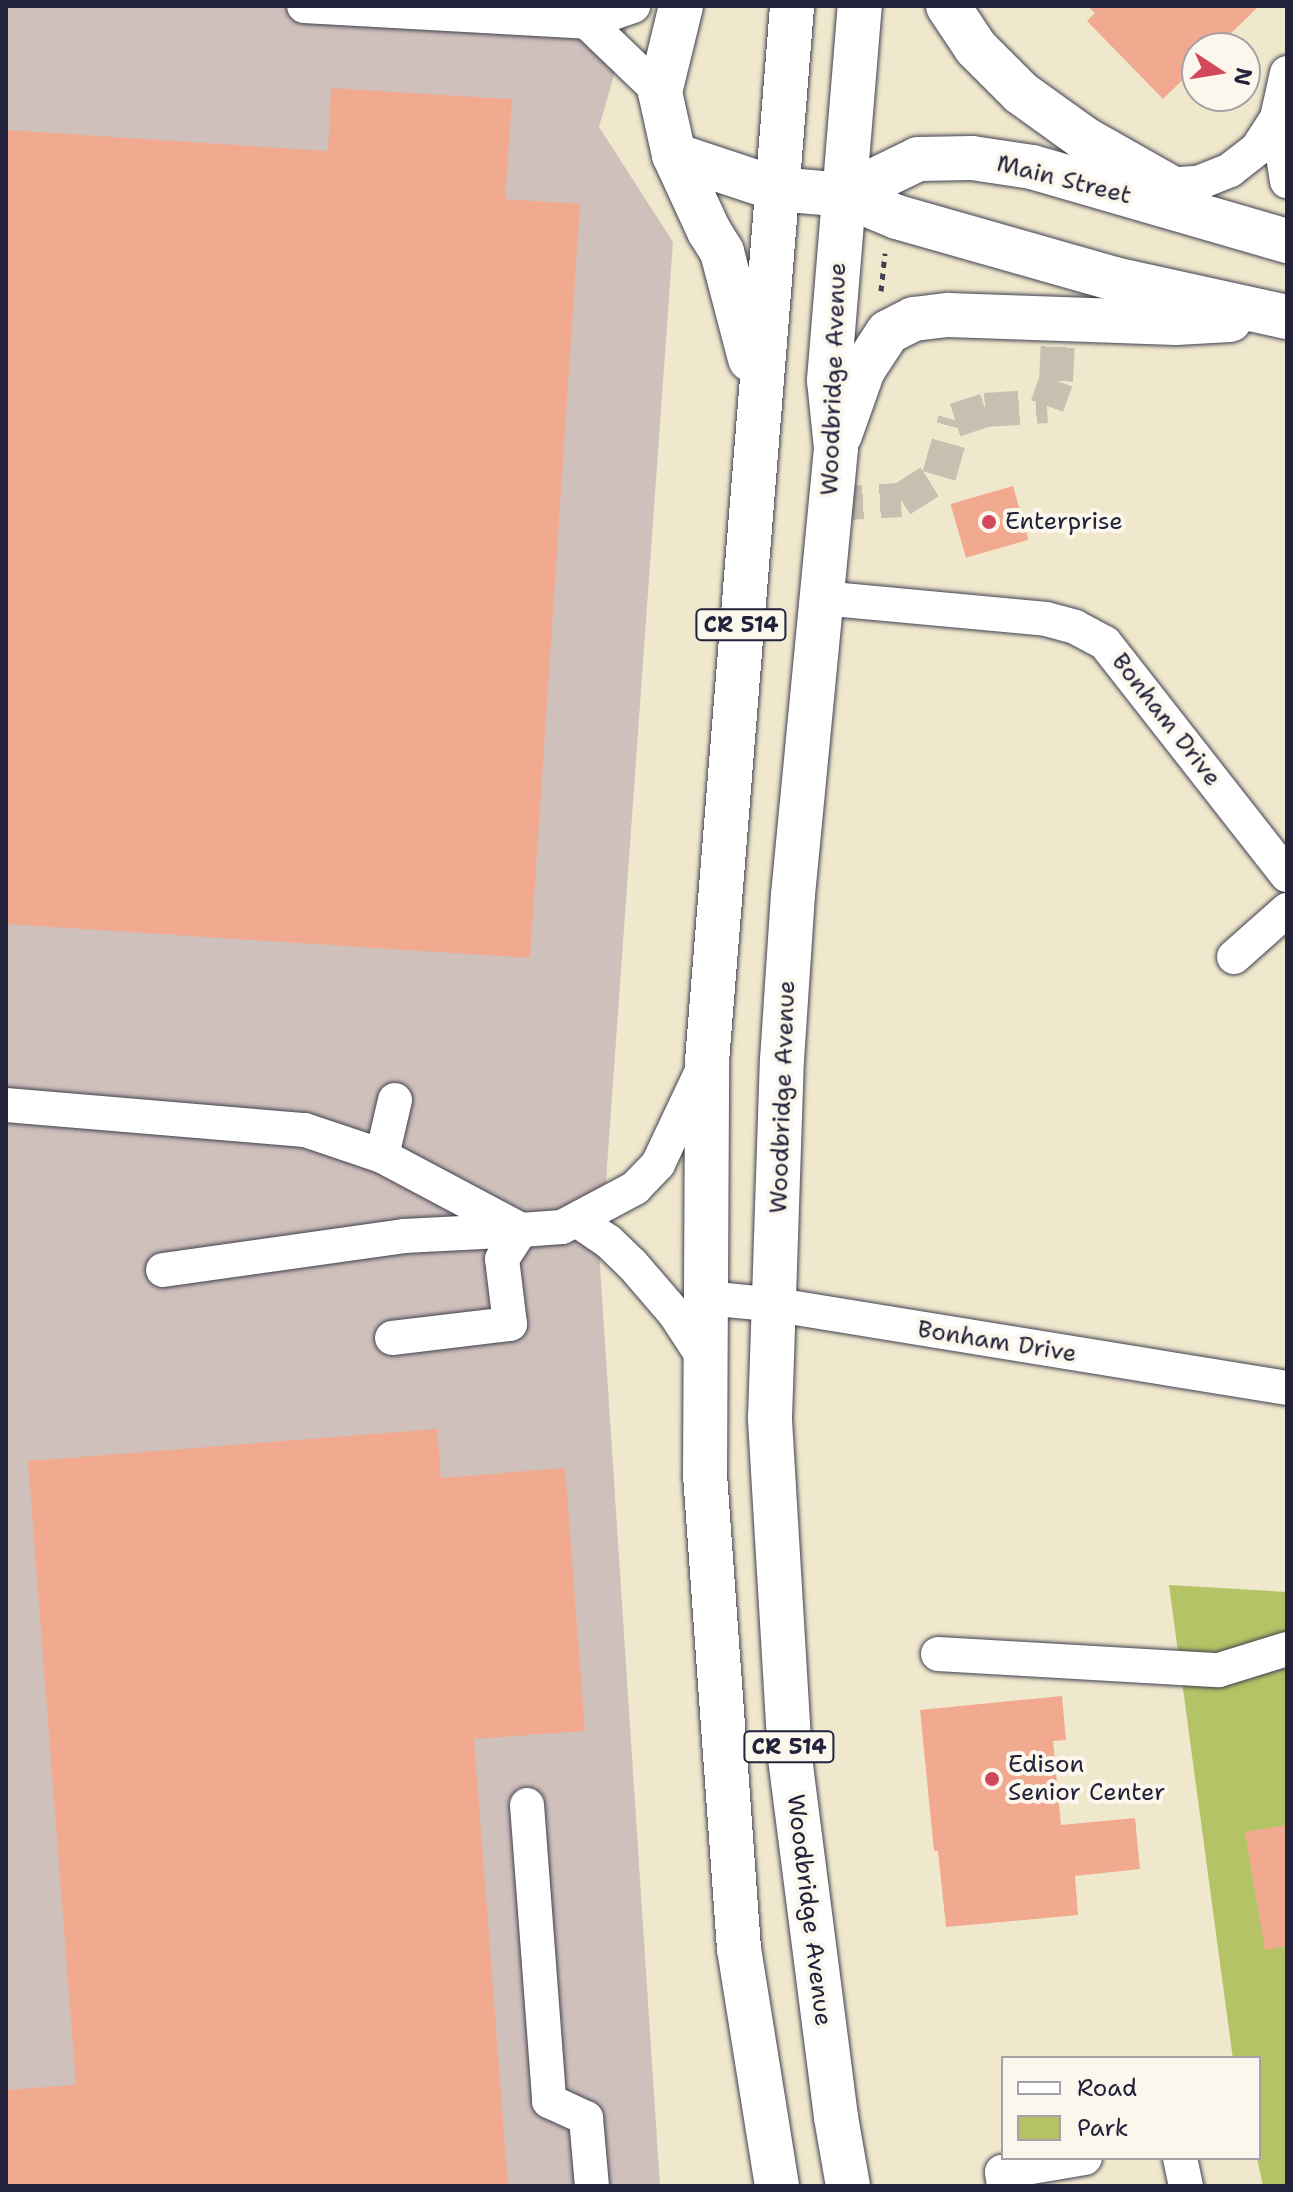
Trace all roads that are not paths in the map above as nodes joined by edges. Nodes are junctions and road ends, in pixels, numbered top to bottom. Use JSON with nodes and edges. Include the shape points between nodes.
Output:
{"nodes":[{"id":1,"x":304,"y":6,"type":"edge"},
{"id":2,"x":633,"y":6,"type":"edge"},
{"id":3,"x":681,"y":6,"type":"edge"},
{"id":4,"x":792,"y":6,"type":"edge"},
{"id":5,"x":860,"y":6,"type":"edge"},
{"id":6,"x":948,"y":6,"type":"edge"},
{"id":7,"x":479,"y":11,"type":"edge"},
{"id":8,"x":587,"y":22,"type":"junction"},
{"id":9,"x":1287,"y":73,"type":"edge"},
{"id":10,"x":660,"y":92,"type":"junction"},
{"id":11,"x":1277,"y":118,"type":"junction"},
{"id":12,"x":674,"y":155,"type":"junction"},
{"id":13,"x":1287,"y":181,"type":"edge"},
{"id":14,"x":1166,"y":185,"type":"junction"},
{"id":15,"x":777,"y":189,"type":"junction"},
{"id":16,"x":844,"y":195,"type":"junction"},
{"id":17,"x":1267,"y":235,"type":"edge"},
{"id":18,"x":1284,"y":316,"type":"edge"},
{"id":19,"x":759,"y":400,"type":"junction"},
{"id":20,"x":836,"y":448,"type":"junction"},
{"id":21,"x":821,"y":598,"type":"junction"},
{"id":22,"x":1287,"y":875,"type":"edge"},
{"id":23,"x":1287,"y":910,"type":"edge"},
{"id":24,"x":1234,"y":957,"type":"dead end"},
{"id":25,"x":707,"y":1061,"type":"junction"},
{"id":26,"x":395,"y":1100,"type":"dead end"},
{"id":27,"x":6,"y":1105,"type":"edge"},
{"id":28,"x":382,"y":1156,"type":"junction"},
{"id":29,"x":578,"y":1221,"type":"junction"},
{"id":30,"x":521,"y":1230,"type":"junction"},
{"id":31,"x":163,"y":1270,"type":"dead end"},
{"id":32,"x":706,"y":1298,"type":"junction"},
{"id":33,"x":777,"y":1305,"type":"junction"},
{"id":34,"x":392,"y":1338,"type":"dead end"},
{"id":35,"x":705,"y":1360,"type":"junction"},
{"id":36,"x":1287,"y":1388,"type":"edge"},
{"id":37,"x":1287,"y":1649,"type":"edge"},
{"id":38,"x":938,"y":1654,"type":"dead end"},
{"id":39,"x":527,"y":1805,"type":"dead end"},
{"id":40,"x":1073,"y":2160,"type":"edge"},
{"id":41,"x":1180,"y":2160,"type":"edge"},
{"id":42,"x":592,"y":2186,"type":"edge"},
{"id":43,"x":777,"y":2186,"type":"edge"},
{"id":44,"x":848,"y":2186,"type":"edge"},
{"id":45,"x":1004,"y":2186,"type":"edge"},
{"id":46,"x":1186,"y":2186,"type":"edge"}],
"edges":[{"from":1,"to":7,"type":"street"},
{"from":2,"to":8,"type":"street"},
{"from":3,"to":10,"type":"main road"},
{"from":4,"to":15,"type":"main road","number":"CR 514"},
{"from":5,"to":16,"type":"main road","name":"Woodbridge Avenue","number":"CR 514"},
{"from":6,"to":14,"type":"main road","via":[[976,48],[1021,93],[1085,139]]},
{"from":7,"to":8,"type":"street"},
{"from":8,"to":10,"type":"street"},
{"from":9,"to":11,"type":"street"},
{"from":10,"to":12,"type":"main road"},
{"from":11,"to":13,"type":"street"},
{"from":11,"to":14,"type":"street","via":[[1257,149],[1230,170],[1198,183]]},
{"from":12,"to":15,"type":"main road"},
{"from":12,"to":19,"type":"main road","via":[[722,252]]},
{"from":14,"to":17,"type":"main road"},
{"from":15,"to":16,"type":"main road"},
{"from":15,"to":19,"type":"main road","number":"CR 514"},
{"from":16,"to":17,"type":"main road","name":"Main Street","via":[[918,159],[972,158],[1032,167]]},
{"from":16,"to":18,"type":"main road","via":[[897,217],[1025,255]]},
{"from":16,"to":20,"type":"main road","name":"Woodbridge Avenue","number":"CR 514","via":[[829,380]]},
{"from":18,"to":20,"type":"main road","via":[[1176,323],[948,315],[914,319],[888,332],[863,370]]},
{"from":19,"to":25,"type":"main road","number":"CR 514"},
{"from":20,"to":21,"type":"main road","name":"Woodbridge Avenue","number":"CR 514"},
{"from":21,"to":22,"type":"street","name":"Bonham Drive","via":[[1046,619],[1105,643]]},
{"from":21,"to":33,"type":"main road","name":"Woodbridge Avenue","number":"CR 514","via":[[784,1030]]},
{"from":23,"to":24,"type":"street"},
{"from":25,"to":29,"type":"street","via":[[658,1164],[635,1188]]},
{"from":25,"to":32,"type":"main road","number":"CR 514"},
{"from":26,"to":28,"type":"street"},
{"from":27,"to":28,"type":"street","via":[[305,1130]]},
{"from":28,"to":30,"type":"street"},
{"from":29,"to":30,"type":"street"},
{"from":29,"to":35,"type":"street","via":[[632,1264]]},
{"from":30,"to":31,"type":"street","via":[[404,1236]]},
{"from":30,"to":34,"type":"street","via":[[502,1259],[510,1324]]},
{"from":32,"to":33,"type":"street","name":"Bonham Drive"},
{"from":32,"to":35,"type":"main road","number":"CR 514"},
{"from":33,"to":36,"type":"street","name":"Bonham Drive"},
{"from":33,"to":44,"type":"main road","name":"Woodbridge Avenue","number":"CR 514","via":[[770,1418],[790,1757]]},
{"from":35,"to":43,"type":"main road","number":"CR 514","via":[[705,1478],[739,1949]]},
{"from":37,"to":38,"type":"street","via":[[1219,1670]]},
{"from":39,"to":42,"type":"street","via":[[549,2101],[586,2118]]},
{"from":40,"to":45,"type":"street","via":[[1002,2172]]},
{"from":41,"to":46,"type":"street"}]}
